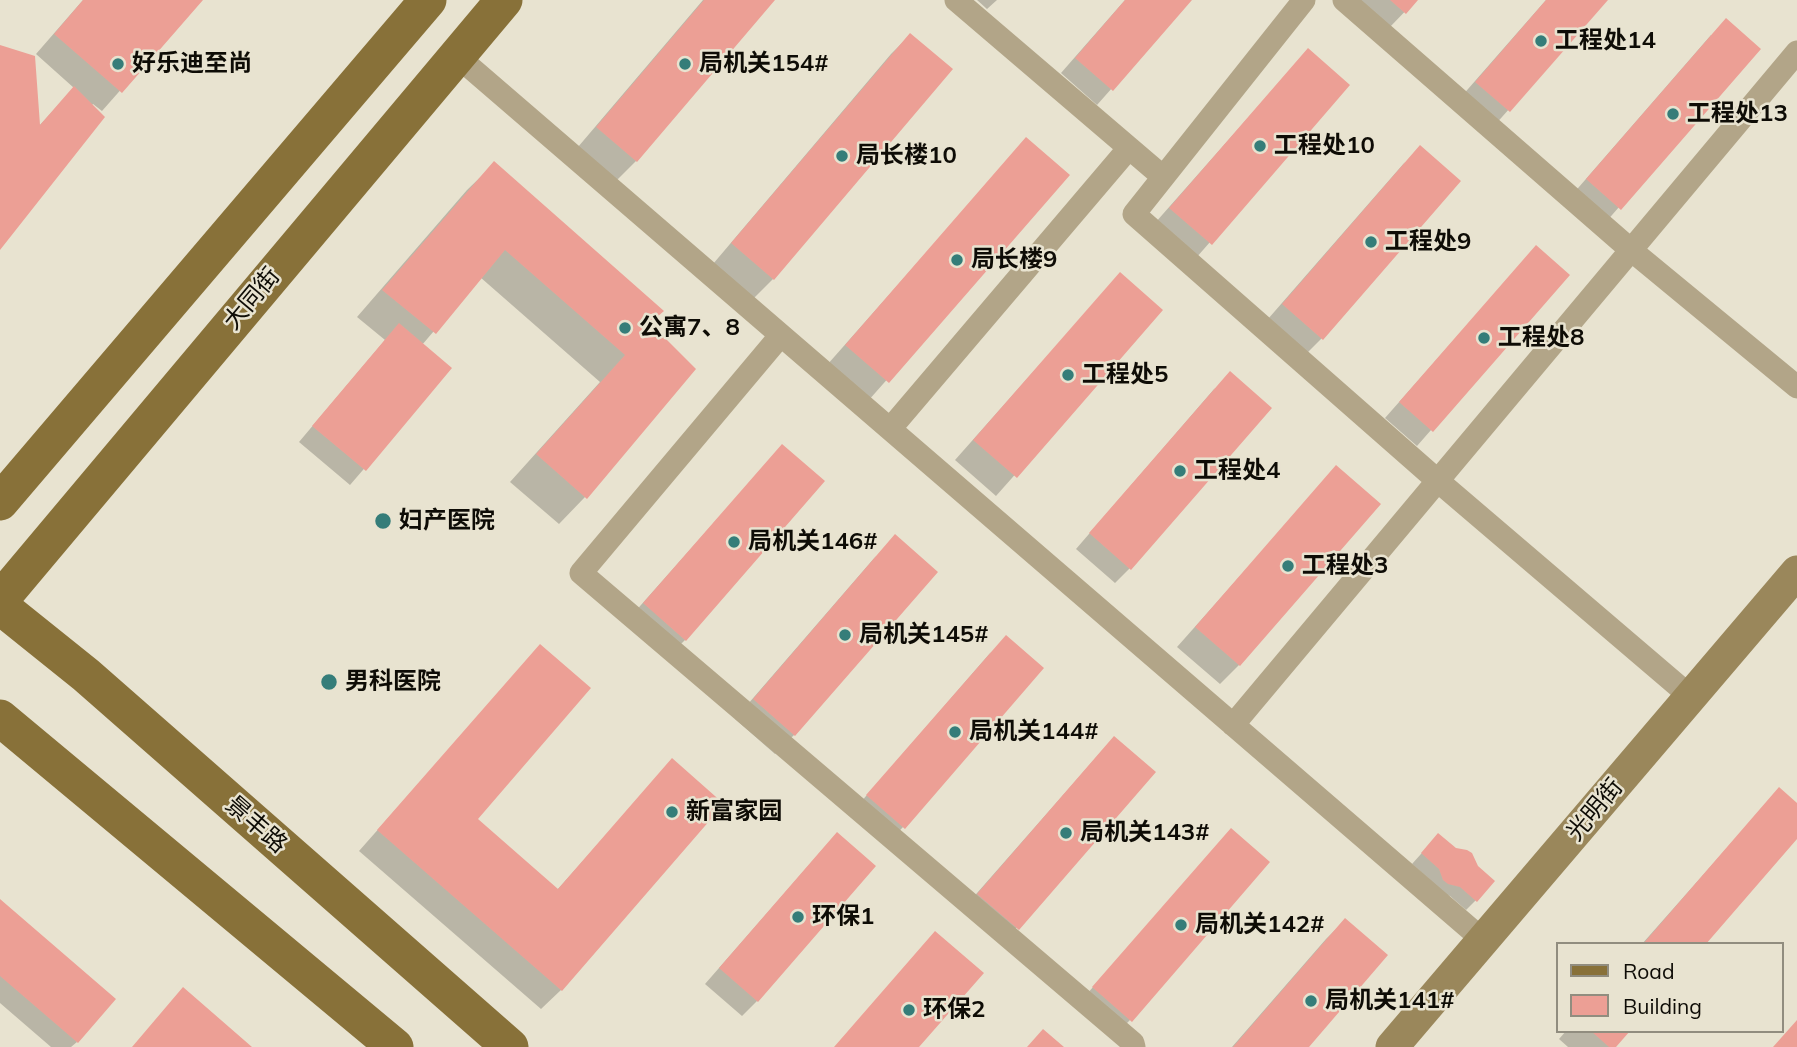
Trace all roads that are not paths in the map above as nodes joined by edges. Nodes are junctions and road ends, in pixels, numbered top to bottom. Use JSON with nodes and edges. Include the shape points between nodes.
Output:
{"nodes":[{"id":1,"x":428,"y":0,"type":"edge"},
{"id":2,"x":504,"y":0,"type":"edge"},
{"id":3,"x":956,"y":0,"type":"edge"},
{"id":4,"x":1304,"y":0,"type":"edge"},
{"id":5,"x":1344,"y":0,"type":"edge"},
{"id":6,"x":1797,"y":52,"type":"edge"},
{"id":7,"x":457,"y":56,"type":"junction"},
{"id":8,"x":1129,"y":148,"type":"junction"},
{"id":9,"x":1162,"y":176,"type":"junction"},
{"id":10,"x":1631,"y":250,"type":"junction"},
{"id":11,"x":781,"y":335,"type":"junction"},
{"id":12,"x":1797,"y":387,"type":"edge"},
{"id":13,"x":890,"y":429,"type":"junction"},
{"id":14,"x":1438,"y":481,"type":"junction"},
{"id":15,"x":0,"y":502,"type":"edge"},
{"id":16,"x":1797,"y":572,"type":"edge"},
{"id":17,"x":0,"y":600,"type":"edge"},
{"id":18,"x":0,"y":606,"type":"edge"},
{"id":19,"x":1691,"y":697,"type":"junction"},
{"id":20,"x":0,"y":718,"type":"edge"},
{"id":21,"x":1233,"y":724,"type":"junction"},
{"id":22,"x":1483,"y":940,"type":"junction"},
{"id":23,"x":395,"y":1047,"type":"edge"},
{"id":24,"x":510,"y":1047,"type":"edge"},
{"id":25,"x":1134,"y":1047,"type":"edge"},
{"id":26,"x":1392,"y":1047,"type":"edge"}],
"edges":[{"from":1,"to":15,"type":"main road"},
{"from":2,"to":7,"type":"main road","name":"大同街"},
{"from":3,"to":8,"type":"street"},
{"from":4,"to":9,"type":"street"},
{"from":5,"to":10,"type":"street"},
{"from":6,"to":10,"type":"street"},
{"from":7,"to":11,"type":"street"},
{"from":7,"to":17,"type":"main road","name":"大同街"},
{"from":8,"to":9,"type":"street"},
{"from":8,"to":13,"type":"street"},
{"from":9,"to":14,"type":"street","via":[[1134,214]]},
{"from":10,"to":12,"type":"street"},
{"from":10,"to":14,"type":"street"},
{"from":11,"to":13,"type":"street"},
{"from":11,"to":25,"type":"street","via":[[581,573]]},
{"from":13,"to":21,"type":"street"},
{"from":14,"to":19,"type":"street"},
{"from":14,"to":21,"type":"street"},
{"from":16,"to":19,"type":"main road","name":"光明街"},
{"from":18,"to":24,"type":"main road","name":"景丰路","via":[[86,675]]},
{"from":19,"to":22,"type":"main road","name":"光明街"},
{"from":20,"to":23,"type":"main road"},
{"from":21,"to":22,"type":"street"},
{"from":22,"to":26,"type":"main road","name":"光明街"}]}
